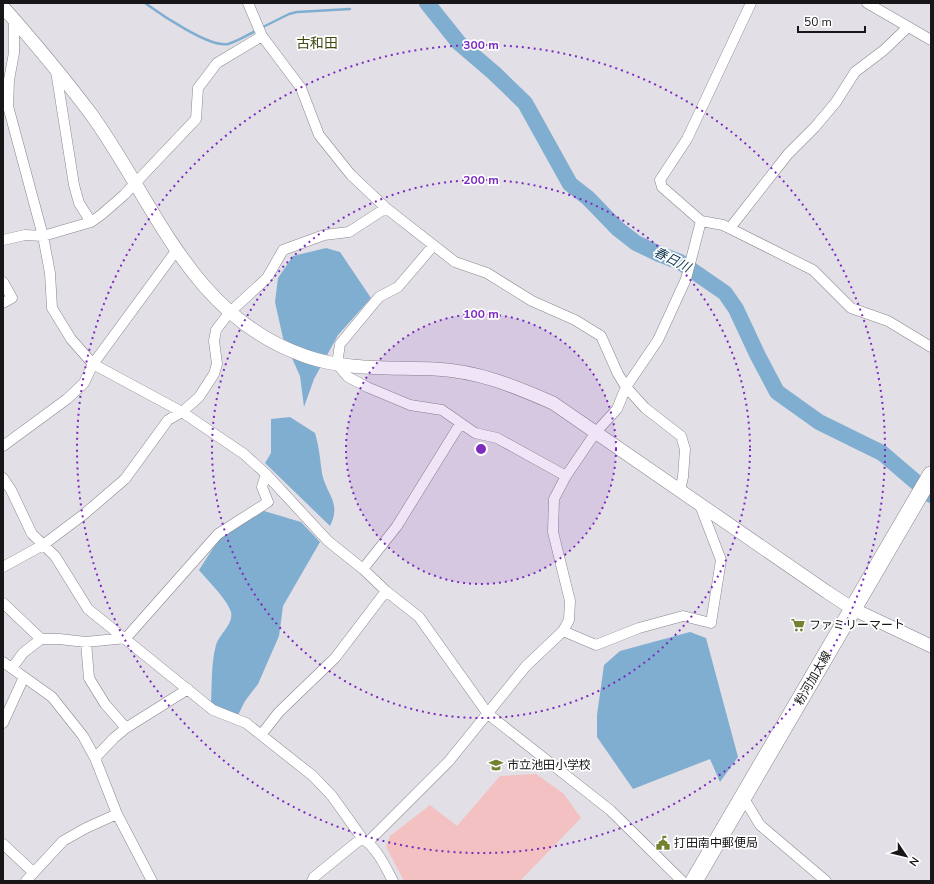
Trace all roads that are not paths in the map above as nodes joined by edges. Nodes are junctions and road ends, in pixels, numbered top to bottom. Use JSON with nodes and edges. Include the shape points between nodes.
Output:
{"nodes":[{"id":1,"x":248,"y":3,"type":"edge"},
{"id":2,"x":751,"y":3,"type":"edge"},
{"id":3,"x":867,"y":3,"type":"edge"},
{"id":4,"x":3,"y":7,"type":"edge"},
{"id":5,"x":14,"y":19,"type":"junction"},
{"id":6,"x":908,"y":28,"type":"junction"},
{"id":7,"x":262,"y":36,"type":"junction"},
{"id":8,"x":931,"y":40,"type":"edge"},
{"id":9,"x":56,"y":71,"type":"junction"},
{"id":10,"x":135,"y":184,"type":"junction"},
{"id":11,"x":386,"y":208,"type":"junction"},
{"id":12,"x":701,"y":221,"type":"junction"},
{"id":13,"x":91,"y":222,"type":"junction"},
{"id":14,"x":730,"y":228,"type":"junction"},
{"id":15,"x":43,"y":236,"type":"junction"},
{"id":16,"x":3,"y":240,"type":"edge"},
{"id":17,"x":433,"y":246,"type":"junction"},
{"id":18,"x":176,"y":251,"type":"junction"},
{"id":19,"x":3,"y":282,"type":"edge"},
{"id":20,"x":3,"y":303,"type":"edge"},
{"id":21,"x":229,"y":313,"type":"junction"},
{"id":22,"x":931,"y":347,"type":"edge"},
{"id":23,"x":93,"y":364,"type":"junction"},
{"id":24,"x":337,"y":364,"type":"junction"},
{"id":25,"x":626,"y":387,"type":"junction"},
{"id":26,"x":182,"y":412,"type":"junction"},
{"id":27,"x":460,"y":424,"type":"junction"},
{"id":28,"x":596,"y":432,"type":"junction"},
{"id":29,"x":3,"y":446,"type":"edge"},
{"id":30,"x":266,"y":474,"type":"junction"},
{"id":31,"x":566,"y":476,"type":"junction"},
{"id":32,"x":3,"y":478,"type":"edge"},
{"id":33,"x":929,"y":479,"type":"edge"},
{"id":34,"x":680,"y":490,"type":"junction"},
{"id":35,"x":700,"y":505,"type":"junction"},
{"id":36,"x":43,"y":545,"type":"junction"},
{"id":37,"x":3,"y":567,"type":"edge"},
{"id":38,"x":363,"y":569,"type":"junction"},
{"id":39,"x":386,"y":591,"type":"junction"},
{"id":40,"x":3,"y":603,"type":"edge"},
{"id":41,"x":853,"y":609,"type":"junction"},
{"id":42,"x":563,"y":631,"type":"junction"},
{"id":43,"x":126,"y":638,"type":"junction"},
{"id":44,"x":41,"y":639,"type":"junction"},
{"id":45,"x":86,"y":642,"type":"junction"},
{"id":46,"x":931,"y":646,"type":"edge"},
{"id":47,"x":7,"y":665,"type":"edge"},
{"id":48,"x":24,"y":677,"type":"junction"},
{"id":49,"x":188,"y":689,"type":"junction"},
{"id":50,"x":488,"y":714,"type":"junction"},
{"id":51,"x":3,"y":723,"type":"edge"},
{"id":52,"x":126,"y":728,"type":"junction"},
{"id":53,"x":261,"y":735,"type":"junction"},
{"id":54,"x":95,"y":758,"type":"junction"},
{"id":55,"x":743,"y":797,"type":"junction"},
{"id":56,"x":118,"y":814,"type":"junction"},
{"id":57,"x":365,"y":840,"type":"junction"},
{"id":58,"x":3,"y":844,"type":"edge"},
{"id":59,"x":33,"y":872,"type":"junction"},
{"id":60,"x":26,"y":881,"type":"edge"},
{"id":61,"x":152,"y":881,"type":"edge"},
{"id":62,"x":312,"y":881,"type":"edge"},
{"id":63,"x":393,"y":881,"type":"edge"},
{"id":64,"x":682,"y":881,"type":"edge"},
{"id":65,"x":694,"y":881,"type":"edge"},
{"id":66,"x":826,"y":881,"type":"edge"}],
"edges":[{"from":1,"to":7,"type":"street"},
{"from":2,"to":12,"type":"street","via":[[687,139],[660,180],[662,187]]},
{"from":3,"to":6,"type":"street"},
{"from":4,"to":5,"type":"street"},
{"from":5,"to":9,"type":"street"},
{"from":5,"to":15,"type":"street","via":[[14,53],[8,106]]},
{"from":6,"to":8,"type":"street"},
{"from":6,"to":14,"type":"street","via":[[855,72],[836,102],[788,154]]},
{"from":7,"to":10,"type":"street","via":[[217,63],[198,88],[196,119]]},
{"from":7,"to":11,"type":"street","via":[[301,88],[319,135],[351,175]]},
{"from":9,"to":10,"type":"street","via":[[91,114]]},
{"from":9,"to":13,"type":"street","via":[[74,185],[79,203]]},
{"from":10,"to":13,"type":"street"},
{"from":10,"to":18,"type":"street"},
{"from":11,"to":17,"type":"street"},
{"from":11,"to":21,"type":"street","via":[[349,232],[324,235],[283,250],[268,278]]},
{"from":12,"to":14,"type":"street","via":[[723,224]]},
{"from":12,"to":25,"type":"street","via":[[686,279],[658,340]]},
{"from":13,"to":15,"type":"street"},
{"from":14,"to":22,"type":"street","via":[[813,270],[851,308],[888,322]]},
{"from":15,"to":16,"type":"street","via":[[25,235]]},
{"from":15,"to":23,"type":"street","via":[[50,273],[52,308],[71,339]]},
{"from":17,"to":24,"type":"street","via":[[398,287],[379,298],[340,344]]},
{"from":17,"to":25,"type":"street","via":[[455,262],[487,273],[532,301],[575,320],[601,336]]},
{"from":18,"to":21,"type":"street","via":[[190,271]]},
{"from":18,"to":23,"type":"street"},
{"from":19,"to":20,"type":"street","via":[[12,298]]},
{"from":21,"to":24,"type":"street","via":[[256,333],[285,349]]},
{"from":21,"to":26,"type":"street","via":[[216,330],[214,341],[217,364],[214,374],[199,397]]},
{"from":23,"to":26,"type":"street"},
{"from":23,"to":29,"type":"street","via":[[84,383],[67,399]]},
{"from":24,"to":27,"type":"street","via":[[348,377],[367,387],[410,405],[442,410]]},
{"from":24,"to":28,"type":"street","via":[[375,369],[436,369],[468,373],[508,383],[553,403]]},
{"from":25,"to":28,"type":"street","via":[[617,409]]},
{"from":25,"to":34,"type":"street","via":[[645,408],[680,436],[684,450]]},
{"from":26,"to":30,"type":"street","via":[[244,454]]},
{"from":26,"to":36,"type":"street","via":[[168,420],[124,479],[83,515]]},
{"from":27,"to":31,"type":"street","via":[[475,433],[497,438]]},
{"from":27,"to":38,"type":"street","via":[[398,526]]},
{"from":28,"to":31,"type":"street"},
{"from":28,"to":34,"type":"street"},
{"from":30,"to":38,"type":"street","via":[[328,541]]},
{"from":30,"to":43,"type":"street","via":[[262,487],[268,502],[218,534]]},
{"from":31,"to":42,"type":"street","via":[[554,499],[553,532],[570,601],[569,620]]},
{"from":32,"to":36,"type":"street","via":[[32,534]]},
{"from":33,"to":41,"type":"main road","name":"粉河加太線"},
{"from":34,"to":35,"type":"street"},
{"from":35,"to":41,"type":"street"},
{"from":35,"to":42,"type":"street","via":[[721,560],[711,623],[683,616],[639,628],[596,645]]},
{"from":36,"to":37,"type":"street"},
{"from":36,"to":43,"type":"street","via":[[55,556],[88,608]]},
{"from":38,"to":39,"type":"street"},
{"from":39,"to":50,"type":"street","via":[[419,617]]},
{"from":39,"to":53,"type":"street","via":[[335,658],[279,712]]},
{"from":40,"to":44,"type":"street"},
{"from":41,"to":46,"type":"street"},
{"from":41,"to":55,"type":"main road","name":"粉河加太線"},
{"from":42,"to":50,"type":"street","via":[[526,666]]},
{"from":43,"to":45,"type":"street"},
{"from":43,"to":49,"type":"street"},
{"from":44,"to":45,"type":"street"},
{"from":44,"to":47,"type":"street"},
{"from":45,"to":52,"type":"street","via":[[89,678],[105,704]]},
{"from":47,"to":48,"type":"street"},
{"from":48,"to":51,"type":"street"},
{"from":48,"to":54,"type":"street","via":[[57,702],[83,736]]},
{"from":49,"to":52,"type":"street"},
{"from":49,"to":53,"type":"street","via":[[213,710],[246,723]]},
{"from":50,"to":57,"type":"street","via":[[449,761]]},
{"from":50,"to":64,"type":"street","via":[[610,810]]},
{"from":52,"to":54,"type":"street"},
{"from":53,"to":57,"type":"street","via":[[313,776],[332,796]]},
{"from":54,"to":56,"type":"street"},
{"from":55,"to":65,"type":"main road","name":"粉河加太線"},
{"from":55,"to":66,"type":"street","via":[[760,825]]},
{"from":56,"to":59,"type":"street","via":[[63,841]]},
{"from":56,"to":61,"type":"street"},
{"from":57,"to":62,"type":"street"},
{"from":57,"to":63,"type":"street","via":[[382,860]]},
{"from":58,"to":59,"type":"street"},
{"from":59,"to":60,"type":"street"}]}
